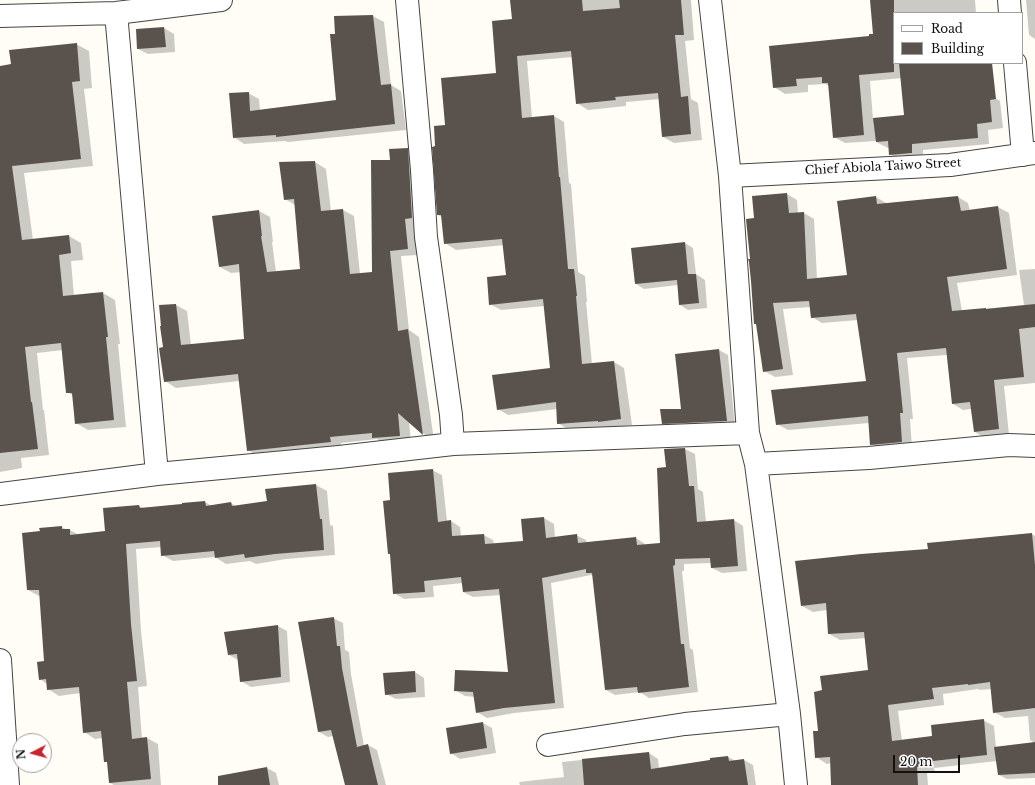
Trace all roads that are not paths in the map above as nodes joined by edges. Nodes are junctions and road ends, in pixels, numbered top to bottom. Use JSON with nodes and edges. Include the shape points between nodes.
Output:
{"nodes":[{"id":1,"x":221,"y":0,"type":"edge"},
{"id":2,"x":407,"y":0,"type":"edge"},
{"id":3,"x":710,"y":0,"type":"edge"},
{"id":4,"x":1009,"y":0,"type":"edge"},
{"id":5,"x":148,"y":4,"type":"edge"},
{"id":6,"x":1010,"y":12,"type":"edge"},
{"id":7,"x":116,"y":13,"type":"junction"},
{"id":8,"x":0,"y":16,"type":"edge"},
{"id":9,"x":1015,"y":64,"type":"edge"},
{"id":10,"x":1029,"y":154,"type":"edge"},
{"id":11,"x":730,"y":176,"type":"junction"},
{"id":12,"x":748,"y":433,"type":"junction"},
{"id":13,"x":453,"y":444,"type":"junction"},
{"id":14,"x":1035,"y":446,"type":"edge"},
{"id":15,"x":756,"y":464,"type":"junction"},
{"id":16,"x":157,"y":474,"type":"junction"},
{"id":17,"x":0,"y":494,"type":"edge"},
{"id":18,"x":0,"y":660,"type":"edge"},
{"id":19,"x":788,"y":714,"type":"junction"},
{"id":20,"x":548,"y":745,"type":"dead end"},
{"id":21,"x":8,"y":785,"type":"edge"},
{"id":22,"x":796,"y":785,"type":"edge"}],
"edges":[{"from":1,"to":5,"type":"street"},
{"from":2,"to":13,"type":"street","via":[[426,237]]},
{"from":3,"to":11,"type":"street"},
{"from":4,"to":6,"type":"street"},
{"from":5,"to":7,"type":"street"},
{"from":7,"to":8,"type":"street"},
{"from":7,"to":16,"type":"street"},
{"from":9,"to":10,"type":"street"},
{"from":10,"to":11,"type":"street","name":"Chief Abiola Taiwo Street","via":[[950,165]]},
{"from":11,"to":12,"type":"street"},
{"from":12,"to":13,"type":"street"},
{"from":12,"to":15,"type":"street"},
{"from":13,"to":16,"type":"street"},
{"from":14,"to":15,"type":"street","via":[[1009,445],[869,458]]},
{"from":15,"to":19,"type":"street"},
{"from":16,"to":17,"type":"street"},
{"from":18,"to":21,"type":"street"},
{"from":19,"to":20,"type":"street","via":[[685,724]]},
{"from":19,"to":22,"type":"street"}]}
